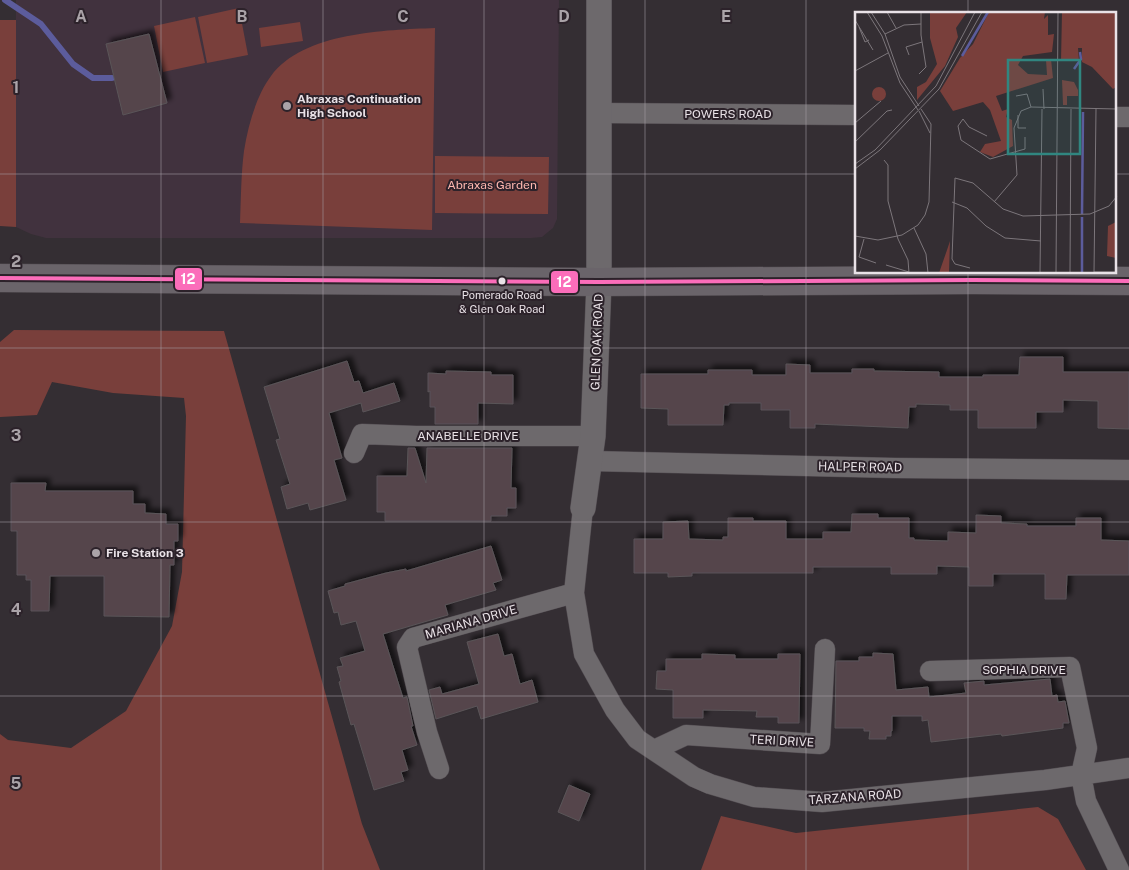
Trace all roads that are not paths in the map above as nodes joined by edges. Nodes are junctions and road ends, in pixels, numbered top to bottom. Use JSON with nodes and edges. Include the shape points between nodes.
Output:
{"nodes":[{"id":1,"x":599,"y":0,"type":"edge"},
{"id":2,"x":599,"y":113,"type":"junction"},
{"id":3,"x":855,"y":115,"type":"edge"},
{"id":4,"x":1116,"y":117,"type":"edge"},
{"id":5,"x":1129,"y":117,"type":"edge"},
{"id":6,"x":0,"y":278,"type":"edge"},
{"id":7,"x":1129,"y":281,"type":"edge"},
{"id":8,"x":599,"y":282,"type":"junction"},
{"id":9,"x":593,"y":436,"type":"junction"},
{"id":10,"x":354,"y":453,"type":"dead end"},
{"id":11,"x":591,"y":461,"type":"junction"},
{"id":12,"x":1129,"y":470,"type":"edge"},
{"id":13,"x":583,"y":508,"type":"joint"},
{"id":14,"x":574,"y":593,"type":"junction"},
{"id":15,"x":825,"y":649,"type":"dead end"},
{"id":16,"x":930,"y":671,"type":"dead end"},
{"id":17,"x":654,"y":750,"type":"junction"},
{"id":18,"x":1129,"y":768,"type":"edge"},
{"id":19,"x":439,"y":769,"type":"dead end"},
{"id":20,"x":1081,"y":775,"type":"junction"},
{"id":21,"x":1119,"y":870,"type":"edge"}],
"edges":[{"from":1,"to":2,"type":"street","name":"GLEN OAK ROAD"},
{"from":2,"to":3,"type":"street","name":"POWERS ROAD"},
{"from":2,"to":8,"type":"street","name":"GLEN OAK ROAD"},
{"from":4,"to":5,"type":"street"},
{"from":6,"to":8,"type":"main road"},
{"from":7,"to":8,"type":"main road"},
{"from":8,"to":9,"type":"street","name":"GLEN OAK ROAD"},
{"from":9,"to":10,"type":"street","name":"ANABELLE DRIVE","via":[[362,434]]},
{"from":9,"to":11,"type":"street","name":"GLEN OAK ROAD"},
{"from":11,"to":12,"type":"street","name":"HALPER ROAD"},
{"from":11,"to":13,"type":"street","name":"GLEN OAK ROAD"},
{"from":13,"to":14,"type":"street","name":"GLEN OAK ROAD"},
{"from":14,"to":17,"type":"street","name":"TARZANA ROAD","via":[[584,654],[615,710],[637,739]]},
{"from":14,"to":19,"type":"street","name":"MARIANA DRIVE","via":[[413,638],[407,647]]},
{"from":15,"to":17,"type":"street","name":"TERI DRIVE","via":[[820,744],[686,735]]},
{"from":16,"to":20,"type":"street","name":"SOPHIA DRIVE","via":[[1070,667],[1087,748]]},
{"from":17,"to":20,"type":"street","name":"TARZANA ROAD","via":[[710,784],[754,797],[822,802]]},
{"from":18,"to":20,"type":"street","name":"TARZANA ROAD"},
{"from":20,"to":21,"type":"street","via":[[1086,801]]}]}
